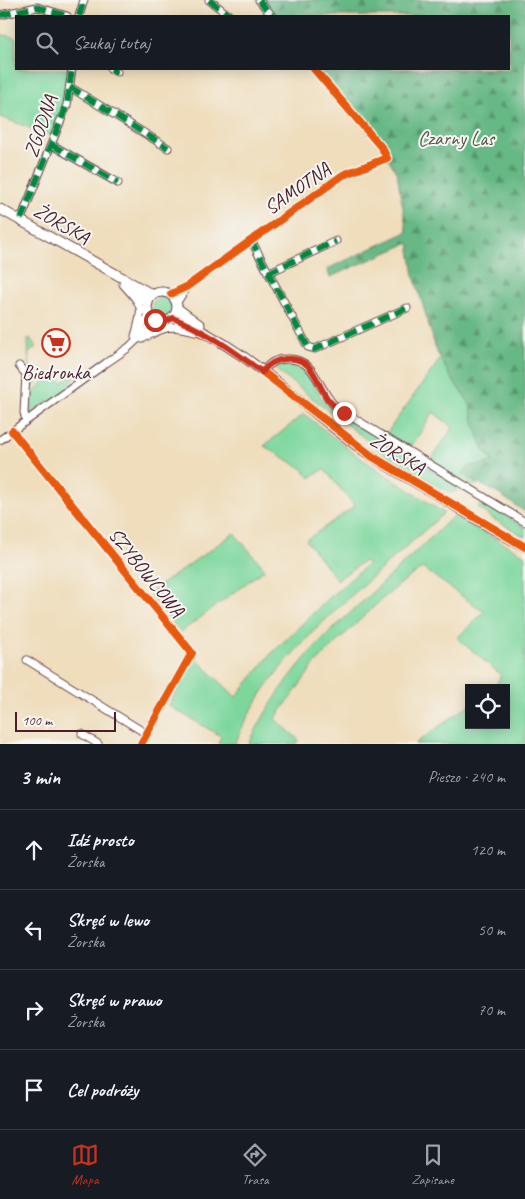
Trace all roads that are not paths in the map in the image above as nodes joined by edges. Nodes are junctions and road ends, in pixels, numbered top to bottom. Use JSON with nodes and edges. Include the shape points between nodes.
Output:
{"nodes":[{"id":1,"x":84,"y":0,"type":"edge"},
{"id":2,"x":209,"y":0,"type":"edge"},
{"id":3,"x":258,"y":0,"type":"edge"},
{"id":4,"x":0,"y":15,"type":"edge"},
{"id":5,"x":64,"y":15,"type":"edge"},
{"id":6,"x":79,"y":15,"type":"edge"},
{"id":7,"x":229,"y":15,"type":"edge"},
{"id":8,"x":271,"y":15,"type":"edge"},
{"id":9,"x":72,"y":70,"type":"edge"},
{"id":10,"x":315,"y":70,"type":"edge"},
{"id":11,"x":70,"y":87,"type":"junction"},
{"id":12,"x":52,"y":145,"type":"junction"},
{"id":13,"x":168,"y":148,"type":"dead end"},
{"id":14,"x":118,"y":183,"type":"dead end"},
{"id":15,"x":0,"y":209,"type":"edge"},
{"id":16,"x":21,"y":219,"type":"junction"},
{"id":17,"x":251,"y":240,"type":"junction"},
{"id":18,"x":336,"y":241,"type":"dead end"},
{"id":19,"x":106,"y":269,"type":"junction"},
{"id":20,"x":268,"y":273,"type":"junction"},
{"id":21,"x":123,"y":284,"type":"junction"},
{"id":22,"x":186,"y":287,"type":"junction"},
{"id":23,"x":171,"y":294,"type":"junction"},
{"id":24,"x":153,"y":295,"type":"junction"},
{"id":25,"x":148,"y":303,"type":"junction"},
{"id":26,"x":177,"y":305,"type":"junction"},
{"id":27,"x":407,"y":308,"type":"dead end"},
{"id":28,"x":153,"y":318,"type":"junction"},
{"id":29,"x":173,"y":318,"type":"junction"},
{"id":30,"x":208,"y":334,"type":"junction"},
{"id":31,"x":135,"y":339,"type":"junction"},
{"id":32,"x":236,"y":353,"type":"junction"},
{"id":33,"x":19,"y":366,"type":"dead end"},
{"id":34,"x":262,"y":372,"type":"junction"},
{"id":35,"x":26,"y":420,"type":"junction"},
{"id":36,"x":12,"y":431,"type":"junction"},
{"id":37,"x":0,"y":440,"type":"edge"},
{"id":38,"x":525,"y":522,"type":"edge"},
{"id":39,"x":525,"y":547,"type":"edge"},
{"id":40,"x":27,"y":660,"type":"dead end"},
{"id":41,"x":82,"y":734,"type":"dead end"},
{"id":42,"x":147,"y":734,"type":"junction"},
{"id":43,"x":98,"y":744,"type":"edge"},
{"id":44,"x":141,"y":744,"type":"edge"}],
"edges":[{"from":1,"to":6,"type":"street"},
{"from":2,"to":7,"type":"street"},
{"from":3,"to":8,"type":"street"},
{"from":4,"to":5,"type":"street","via":[[37,7]]},
{"from":9,"to":11,"type":"street","name":"ZGODNA"},
{"from":10,"to":17,"type":"street","name":"SAMOTNA","via":[[387,158],[343,175]]},
{"from":11,"to":12,"type":"street","name":"ZGODNA"},
{"from":11,"to":13,"type":"street"},
{"from":12,"to":14,"type":"street"},
{"from":12,"to":16,"type":"street","name":"ZGODNA"},
{"from":15,"to":16,"type":"main road","name":"ŻORSKA"},
{"from":16,"to":19,"type":"main road","name":"ŻORSKA"},
{"from":17,"to":20,"type":"street"},
{"from":17,"to":22,"type":"street","name":"SAMOTNA"},
{"from":18,"to":20,"type":"street"},
{"from":19,"to":21,"type":"main road","name":"ŻORSKA"},
{"from":19,"to":24,"type":"main road","name":"ŻORSKA"},
{"from":20,"to":27,"type":"street","via":[[308,347],[314,349]]},
{"from":21,"to":25,"type":"main road","name":"ŻORSKA"},
{"from":21,"to":31,"type":"street","via":[[141,308]]},
{"from":22,"to":23,"type":"street","name":"SAMOTNA"},
{"from":22,"to":26,"type":"street","name":"SAMOTNA"},
{"from":23,"to":24,"type":"main road"},
{"from":23,"to":26,"type":"main road"},
{"from":24,"to":25,"type":"main road"},
{"from":25,"to":28,"type":"main road"},
{"from":26,"to":29,"type":"main road"},
{"from":26,"to":32,"type":"main road","name":"ŻORSKA"},
{"from":28,"to":29,"type":"main road","via":[[165,322]]},
{"from":28,"to":31,"type":"street"},
{"from":29,"to":30,"type":"main road","name":"ŻORSKA"},
{"from":30,"to":31,"type":"street","via":[[179,327]]},
{"from":30,"to":32,"type":"main road","name":"ŻORSKA"},
{"from":31,"to":35,"type":"street"},
{"from":32,"to":34,"type":"main road","name":"ŻORSKA"},
{"from":33,"to":35,"type":"street","via":[[26,374]]},
{"from":34,"to":38,"type":"street","name":"ŻORSKA","via":[[279,360],[303,362],[314,372],[328,400],[337,408]]},
{"from":34,"to":39,"type":"main road","name":"ŻORSKA","via":[[358,446]]},
{"from":35,"to":36,"type":"street"},
{"from":36,"to":37,"type":"street"},
{"from":36,"to":42,"type":"street","name":"SZYBOWCOWA","via":[[192,653]]},
{"from":40,"to":42,"type":"street"},
{"from":41,"to":43,"type":"street"},
{"from":42,"to":44,"type":"street","name":"SZYBOWCOWA"}]}
